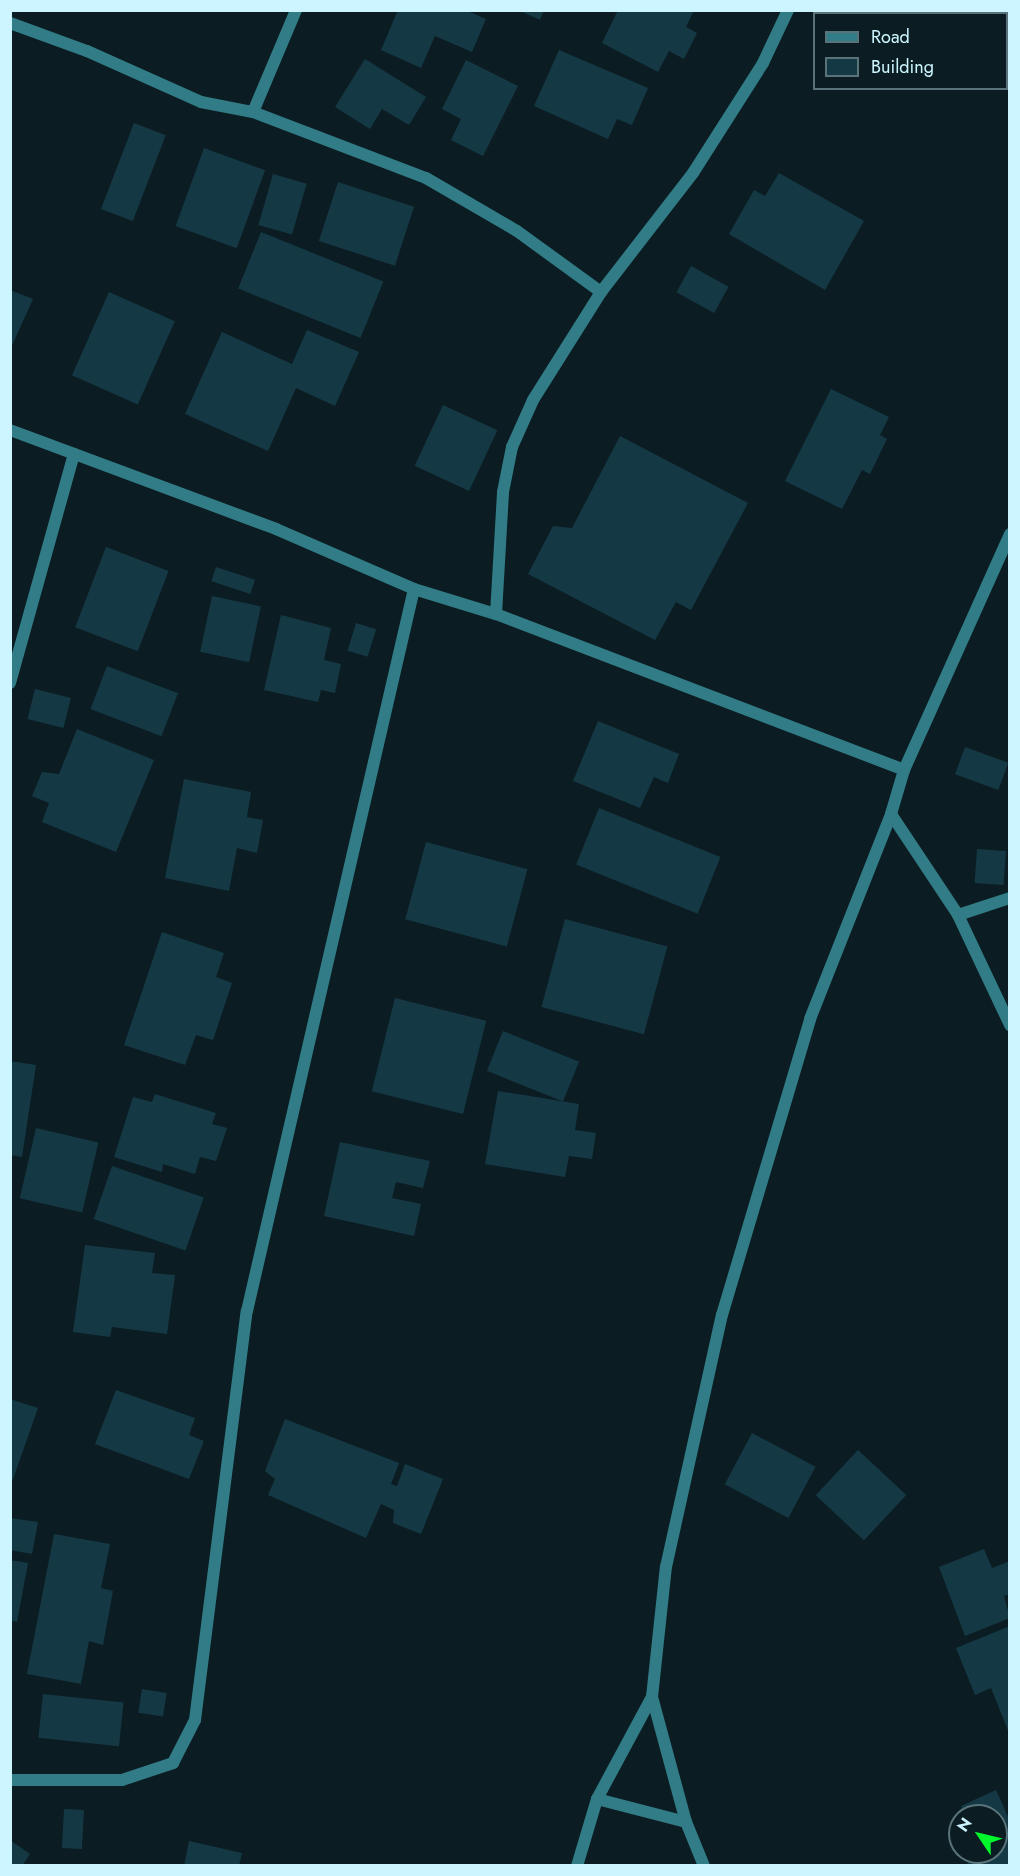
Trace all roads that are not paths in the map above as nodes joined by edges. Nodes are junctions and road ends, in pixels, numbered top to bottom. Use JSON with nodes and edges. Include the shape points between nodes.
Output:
{"nodes":[{"id":1,"x":296,"y":10,"type":"edge"},
{"id":2,"x":788,"y":10,"type":"edge"},
{"id":3,"x":10,"y":23,"type":"edge"},
{"id":4,"x":253,"y":112,"type":"junction"},
{"id":5,"x":601,"y":292,"type":"junction"},
{"id":6,"x":10,"y":430,"type":"edge"},
{"id":7,"x":74,"y":454,"type":"junction"},
{"id":8,"x":1010,"y":534,"type":"edge"},
{"id":9,"x":414,"y":589,"type":"junction"},
{"id":10,"x":496,"y":614,"type":"junction"},
{"id":11,"x":10,"y":683,"type":"edge"},
{"id":12,"x":904,"y":770,"type":"junction"},
{"id":13,"x":891,"y":814,"type":"junction"},
{"id":14,"x":1010,"y":898,"type":"edge"},
{"id":15,"x":958,"y":915,"type":"junction"},
{"id":16,"x":1010,"y":1025,"type":"edge"},
{"id":17,"x":652,"y":1697,"type":"junction"},
{"id":18,"x":10,"y":1780,"type":"edge"},
{"id":19,"x":597,"y":1799,"type":"junction"},
{"id":20,"x":686,"y":1822,"type":"junction"},
{"id":21,"x":577,"y":1866,"type":"edge"},
{"id":22,"x":704,"y":1866,"type":"edge"}],
"edges":[{"from":1,"to":4,"type":"street"},
{"from":2,"to":5,"type":"street","via":[[763,63],[693,173]]},
{"from":3,"to":4,"type":"street","via":[[87,51],[201,102]]},
{"from":4,"to":5,"type":"street","via":[[454,193],[527,237]]},
{"from":5,"to":10,"type":"street","via":[[533,400],[512,447],[503,492]]},
{"from":6,"to":7,"type":"street"},
{"from":7,"to":9,"type":"street","via":[[276,529]]},
{"from":7,"to":11,"type":"street"},
{"from":8,"to":12,"type":"street"},
{"from":9,"to":10,"type":"street"},
{"from":9,"to":18,"type":"street","via":[[247,1311],[195,1720],[173,1763],[122,1780]]},
{"from":10,"to":12,"type":"street"},
{"from":12,"to":13,"type":"street"},
{"from":13,"to":15,"type":"street"},
{"from":13,"to":17,"type":"street","via":[[810,1019],[722,1315],[666,1567]]},
{"from":14,"to":15,"type":"street"},
{"from":15,"to":16,"type":"street"},
{"from":17,"to":19,"type":"street"},
{"from":17,"to":20,"type":"street"},
{"from":19,"to":20,"type":"street"},
{"from":19,"to":21,"type":"street"},
{"from":20,"to":22,"type":"street"}]}
